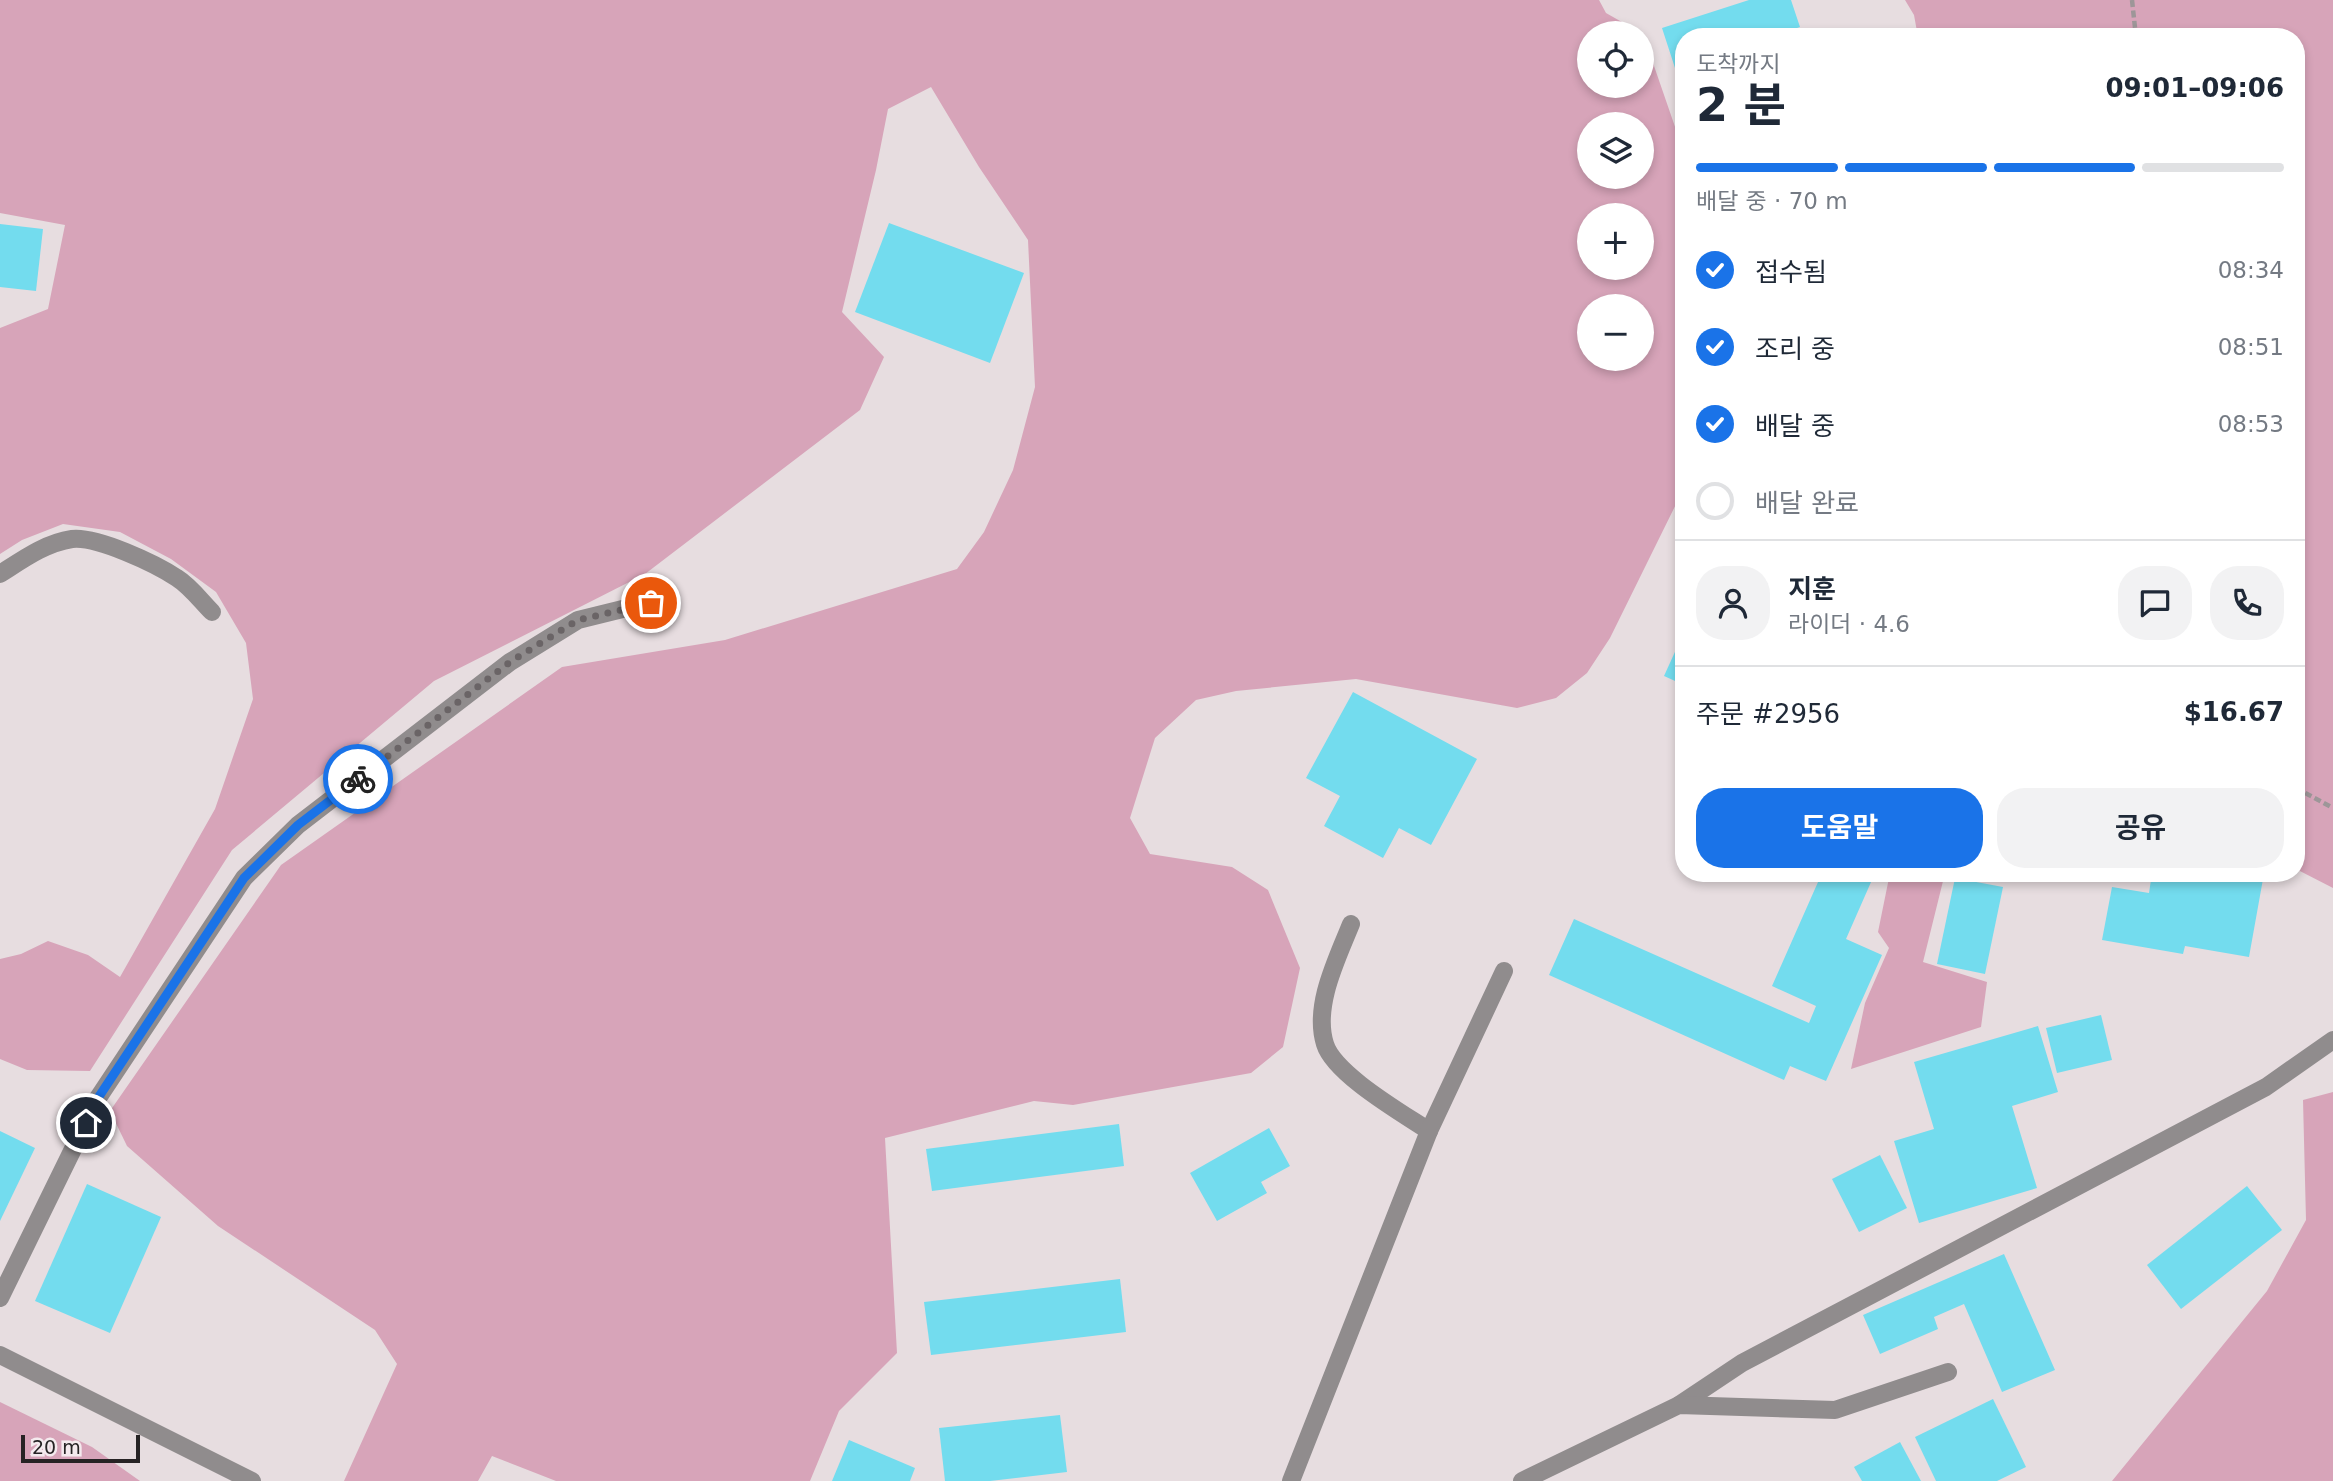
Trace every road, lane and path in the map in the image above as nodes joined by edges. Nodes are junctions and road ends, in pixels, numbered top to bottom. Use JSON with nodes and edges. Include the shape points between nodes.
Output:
{"nodes":[{"id":1,"x":2132,"y":0,"type":"edge"},
{"id":2,"x":2135,"y":28,"type":"edge"},
{"id":3,"x":0,"y":574,"type":"edge"},
{"id":4,"x":651,"y":603,"type":"dead end"},
{"id":5,"x":212,"y":612,"type":"dead end"},
{"id":6,"x":2305,"y":793,"type":"edge"},
{"id":7,"x":2333,"y":808,"type":"edge"},
{"id":8,"x":1351,"y":923,"type":"dead end"},
{"id":9,"x":1504,"y":971,"type":"dead end"},
{"id":10,"x":2333,"y":1040,"type":"edge"},
{"id":11,"x":1429,"y":1131,"type":"junction"},
{"id":12,"x":0,"y":1298,"type":"edge"},
{"id":13,"x":0,"y":1355,"type":"edge"},
{"id":14,"x":1948,"y":1372,"type":"dead end"},
{"id":15,"x":1679,"y":1405,"type":"junction"},
{"id":16,"x":252,"y":1481,"type":"edge"},
{"id":17,"x":1291,"y":1481,"type":"edge"},
{"id":18,"x":1522,"y":1481,"type":"edge"}],
"edges":[{"from":1,"to":2,"type":"path"},
{"from":3,"to":5,"type":"street","via":[[38,550],[74,539],[96,542],[139,557],[179,579]]},
{"from":4,"to":12,"type":"street","via":[[578,620],[510,662],[298,825],[244,878],[98,1098]]},
{"from":6,"to":7,"type":"path"},
{"from":8,"to":11,"type":"street","via":[[1322,1012],[1325,1046],[1349,1077]]},
{"from":9,"to":11,"type":"street"},
{"from":10,"to":15,"type":"street","via":[[2266,1087],[1742,1363]]},
{"from":11,"to":17,"type":"street"},
{"from":13,"to":16,"type":"street"},
{"from":14,"to":15,"type":"street","via":[[1835,1410]]},
{"from":15,"to":18,"type":"street"}]}
